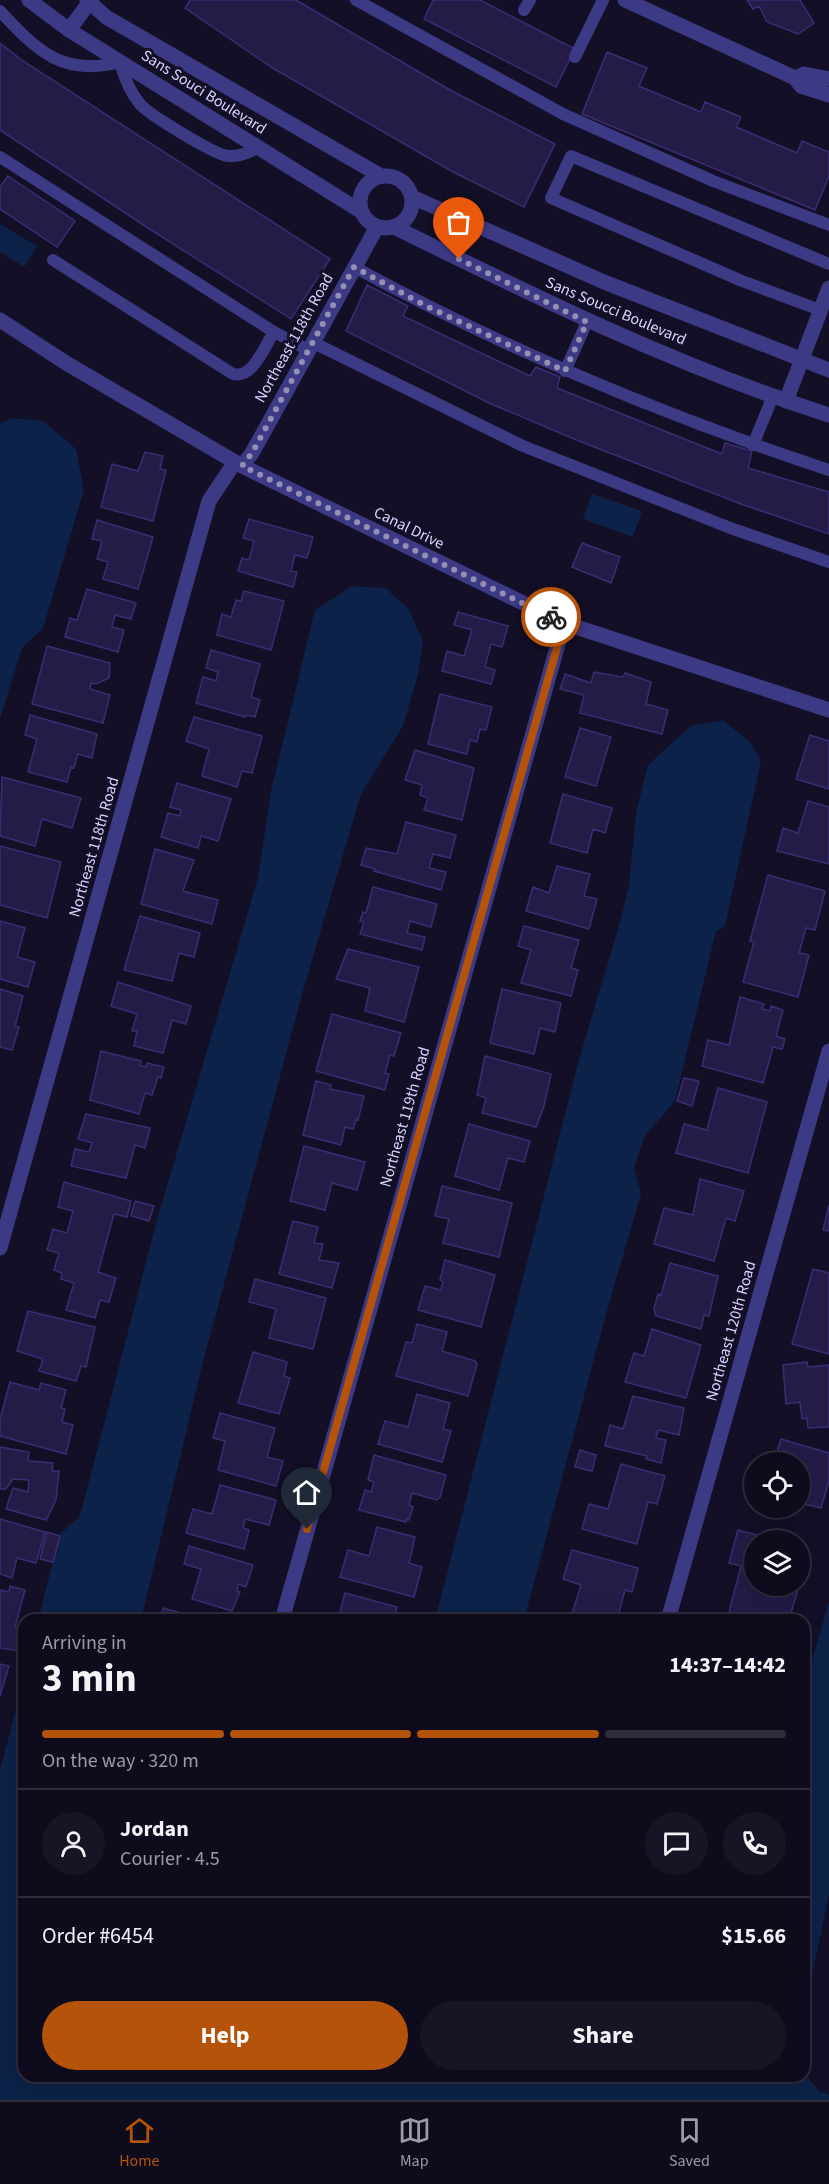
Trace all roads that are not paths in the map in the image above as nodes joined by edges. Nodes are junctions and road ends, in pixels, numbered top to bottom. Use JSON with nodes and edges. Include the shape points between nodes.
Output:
{"nodes":[{"id":1,"x":29,"y":0,"type":"edge"},
{"id":2,"x":356,"y":0,"type":"edge"},
{"id":3,"x":603,"y":0,"type":"edge"},
{"id":4,"x":625,"y":0,"type":"edge"},
{"id":5,"x":89,"y":1,"type":"edge"},
{"id":6,"x":0,"y":10,"type":"edge"},
{"id":7,"x":69,"y":30,"type":"junction"},
{"id":8,"x":575,"y":57,"type":"dead end"},
{"id":9,"x":120,"y":62,"type":"junction"},
{"id":10,"x":795,"y":78,"type":"junction"},
{"id":11,"x":829,"y":79,"type":"edge"},
{"id":12,"x":829,"y":95,"type":"edge"},
{"id":13,"x":259,"y":148,"type":"junction"},
{"id":14,"x":0,"y":157,"type":"edge"},
{"id":15,"x":381,"y":176,"type":"junction"},
{"id":16,"x":412,"y":197,"type":"junction"},
{"id":17,"x":362,"y":212,"type":"junction"},
{"id":18,"x":829,"y":225,"type":"edge"},
{"id":19,"x":377,"y":227,"type":"junction"},
{"id":20,"x":394,"y":227,"type":"junction"},
{"id":21,"x":53,"y":260,"type":"dead end"},
{"id":22,"x":829,"y":264,"type":"edge"},
{"id":23,"x":354,"y":267,"type":"junction"},
{"id":24,"x":829,"y":288,"type":"edge"},
{"id":25,"x":820,"y":310,"type":"junction"},
{"id":26,"x":0,"y":320,"type":"edge"},
{"id":27,"x":587,"y":322,"type":"junction"},
{"id":28,"x":274,"y":332,"type":"junction"},
{"id":29,"x":312,"y":347,"type":"junction"},
{"id":30,"x":802,"y":360,"type":"junction"},
{"id":31,"x":829,"y":370,"type":"edge"},
{"id":32,"x":565,"y":371,"type":"junction"},
{"id":33,"x":779,"y":399,"type":"junction"},
{"id":34,"x":829,"y":415,"type":"edge"},
{"id":35,"x":753,"y":445,"type":"junction"},
{"id":36,"x":238,"y":464,"type":"junction"},
{"id":37,"x":829,"y":470,"type":"edge"},
{"id":38,"x":829,"y":562,"type":"edge"},
{"id":39,"x":564,"y":623,"type":"junction"},
{"id":40,"x":829,"y":710,"type":"edge"},
{"id":41,"x":829,"y":1051,"type":"edge"},
{"id":42,"x":0,"y":1248,"type":"edge"},
{"id":43,"x":284,"y":1614,"type":"edge"},
{"id":44,"x":670,"y":1614,"type":"edge"}],
"edges":[{"from":1,"to":7,"type":"street","name":"Sans Souci Boulevard"},
{"from":2,"to":18,"type":"lane","via":[[563,114],[713,181]]},
{"from":3,"to":8,"type":"lane"},
{"from":4,"to":10,"type":"street"},
{"from":5,"to":7,"type":"street"},
{"from":5,"to":15,"type":"street","name":"Sans Souci Boulevard","via":[[106,17]]},
{"from":6,"to":9,"type":"lane","via":[[53,58],[71,66]]},
{"from":7,"to":9,"type":"street","name":"Sans Souci Boulevard"},
{"from":9,"to":13,"type":"street","name":"Sans Souci Boulevard"},
{"from":9,"to":13,"type":"lane","via":[[126,83],[140,105],[156,118],[225,156],[240,156]]},
{"from":10,"to":11,"type":"street","via":[[804,74]]},
{"from":10,"to":12,"type":"street","via":[[801,86]]},
{"from":13,"to":17,"type":"street","name":"Sans Souci Boulevard"},
{"from":14,"to":28,"type":"lane"},
{"from":15,"to":16,"type":"street","via":[[398,178],[410,189]]},
{"from":15,"to":17,"type":"street","via":[[363,189]]},
{"from":16,"to":20,"type":"street","via":[[407,219]]},
{"from":16,"to":30,"type":"street","name":"Sans Soucci Boulevard","via":[[604,282]]},
{"from":17,"to":19,"type":"street"},
{"from":19,"to":20,"type":"street"},
{"from":19,"to":23,"type":"street","name":"Northeast 118th Road"},
{"from":20,"to":27,"type":"street","name":"Sans Soucci Boulevard"},
{"from":21,"to":28,"type":"lane","via":[[232,374],[248,373]]},
{"from":22,"to":25,"type":"lane","via":[[571,156],[552,198],[742,281]]},
{"from":23,"to":29,"type":"street","name":"Northeast 118th Road"},
{"from":23,"to":32,"type":"lane","via":[[426,306]]},
{"from":24,"to":25,"type":"street"},
{"from":25,"to":30,"type":"street"},
{"from":26,"to":36,"type":"street","name":"Canal Drive"},
{"from":27,"to":32,"type":"lane"},
{"from":27,"to":33,"type":"street","name":"Sans Soucci Boulevard"},
{"from":28,"to":29,"type":"lane"},
{"from":29,"to":36,"type":"street","name":"Northeast 118th Road","via":[[252,453]]},
{"from":29,"to":38,"type":"lane","via":[[523,446],[733,529]]},
{"from":30,"to":31,"type":"street","name":"Sans Soucci Boulevard"},
{"from":30,"to":33,"type":"street"},
{"from":32,"to":35,"type":"lane"},
{"from":33,"to":34,"type":"street","name":"Sans Soucci Boulevard"},
{"from":33,"to":35,"type":"lane"},
{"from":35,"to":37,"type":"lane"},
{"from":36,"to":39,"type":"street","name":"Canal Drive"},
{"from":36,"to":42,"type":"street","name":"Northeast 118th Road","via":[[209,501]]},
{"from":39,"to":40,"type":"street","name":"Canal Drive"},
{"from":39,"to":43,"type":"street","name":"Northeast 119th Road"},
{"from":41,"to":44,"type":"street","name":"Northeast 120th Road"}]}
